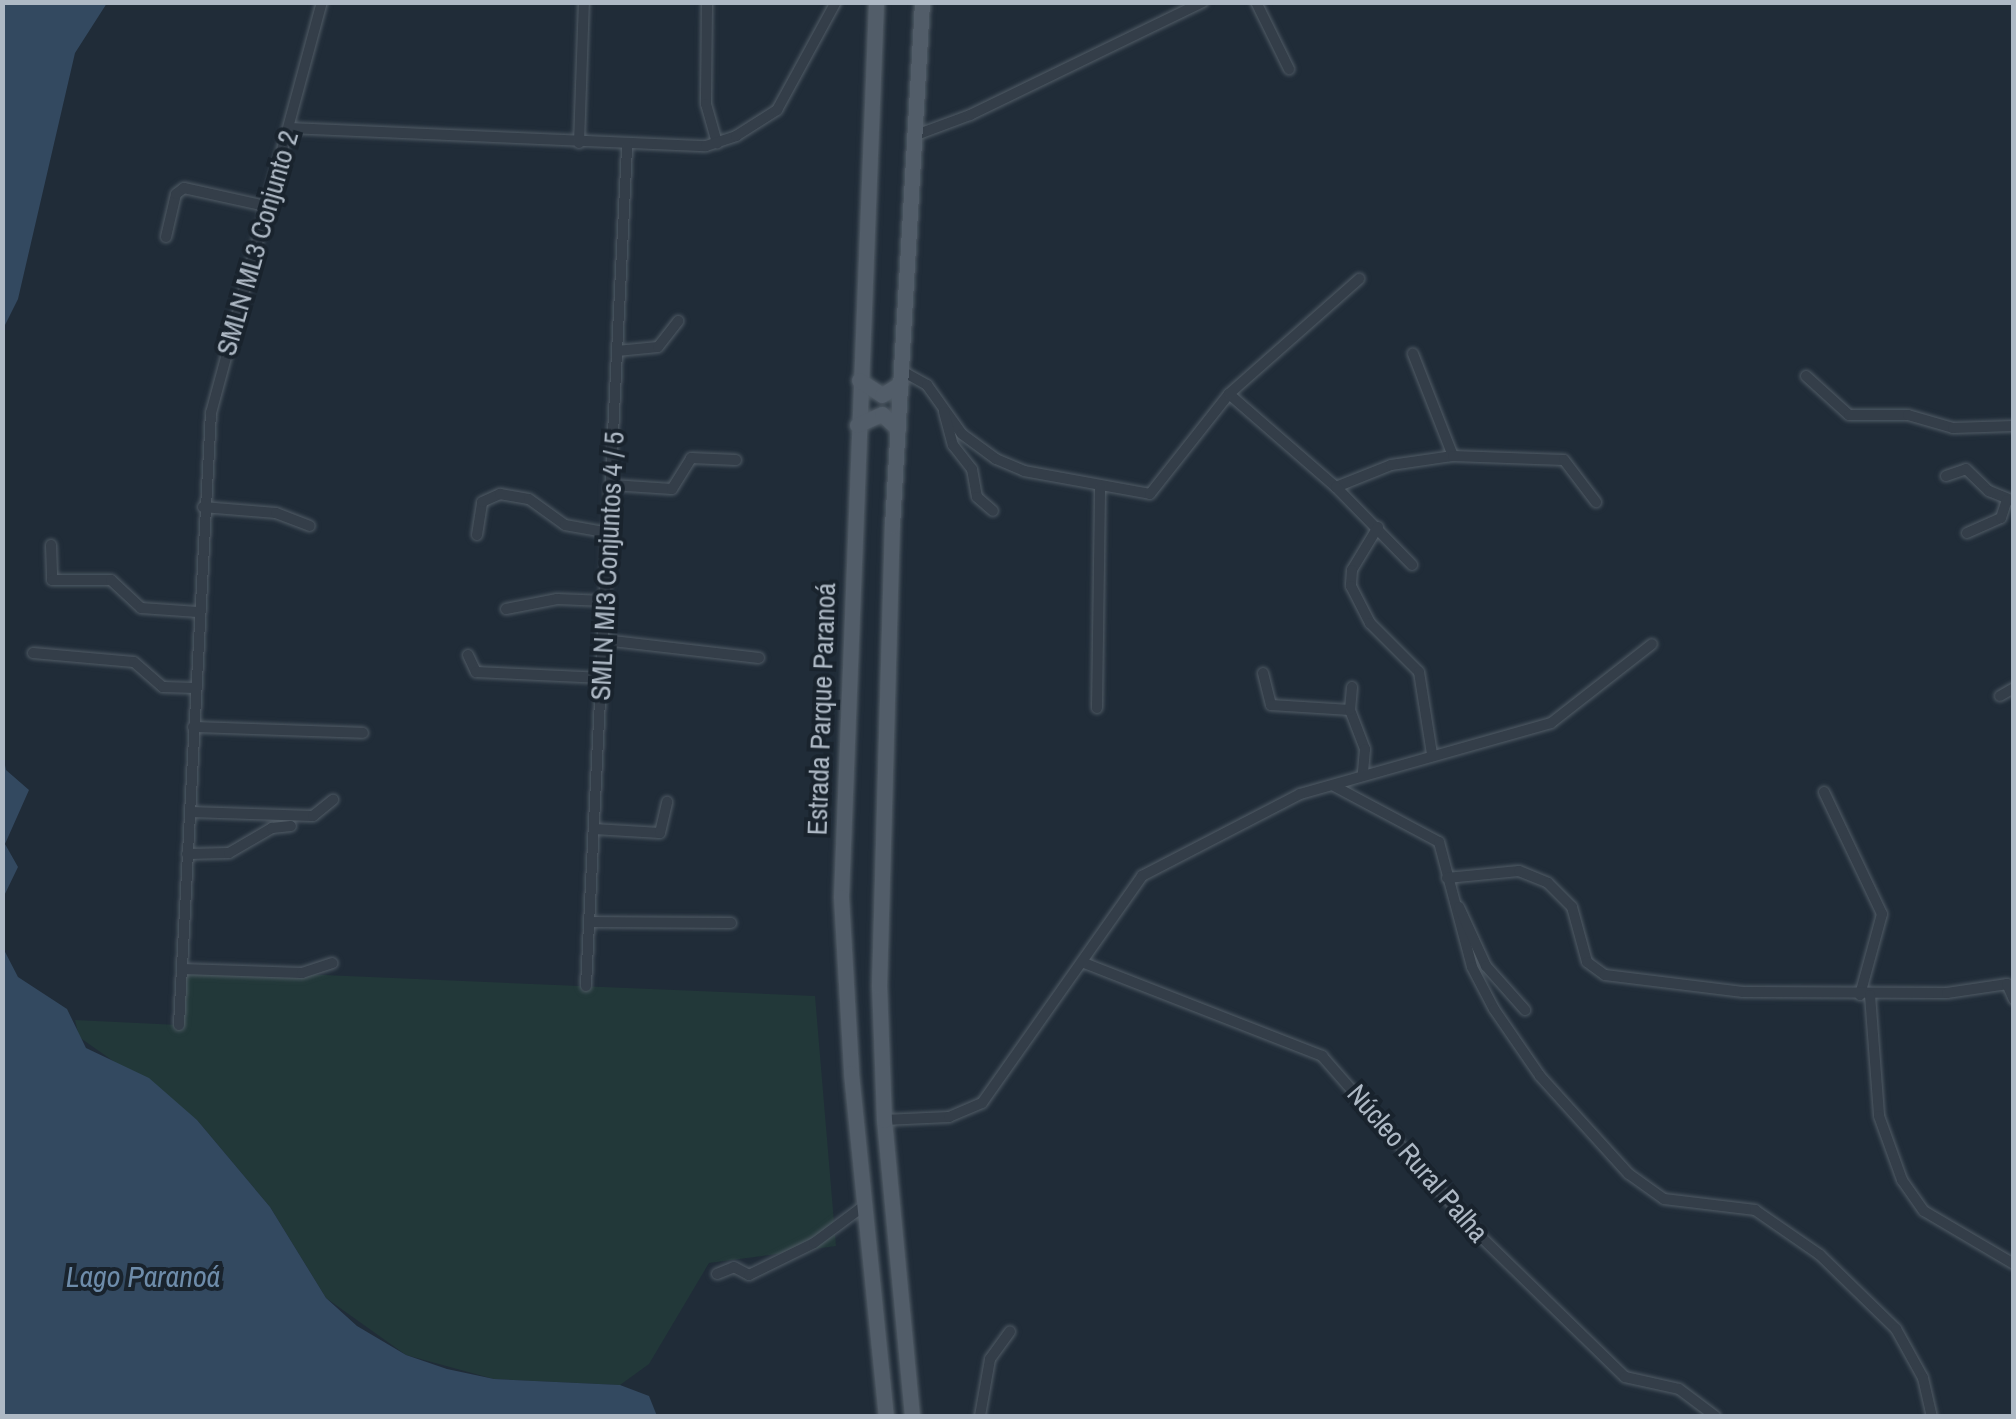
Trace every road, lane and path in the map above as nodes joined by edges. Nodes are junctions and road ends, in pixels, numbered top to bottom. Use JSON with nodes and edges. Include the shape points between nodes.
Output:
{"nodes":[{"id":1,"x":322,"y":2,"type":"edge"},
{"id":2,"x":584,"y":2,"type":"edge"},
{"id":3,"x":836,"y":2,"type":"edge"},
{"id":4,"x":876,"y":2,"type":"edge"},
{"id":5,"x":922,"y":2,"type":"edge"},
{"id":6,"x":1203,"y":2,"type":"edge"},
{"id":7,"x":1256,"y":2,"type":"edge"},
{"id":8,"x":708,"y":4,"type":"edge"},
{"id":9,"x":1288,"y":69,"type":"dead end"},
{"id":10,"x":290,"y":128,"type":"junction"},
{"id":11,"x":916,"y":135,"type":"junction"},
{"id":12,"x":578,"y":143,"type":"junction"},
{"id":13,"x":717,"y":143,"type":"junction"},
{"id":14,"x":627,"y":147,"type":"junction"},
{"id":15,"x":266,"y":206,"type":"junction"},
{"id":16,"x":166,"y":236,"type":"dead end"},
{"id":17,"x":1359,"y":279,"type":"dead end"},
{"id":18,"x":678,"y":321,"type":"dead end"},
{"id":19,"x":617,"y":351,"type":"junction"},
{"id":20,"x":1413,"y":354,"type":"dead end"},
{"id":21,"x":1806,"y":376,"type":"dead end"},
{"id":22,"x":901,"y":377,"type":"junction"},
{"id":23,"x":859,"y":380,"type":"junction"},
{"id":24,"x":1230,"y":394,"type":"junction"},
{"id":25,"x":942,"y":406,"type":"junction"},
{"id":26,"x":857,"y":426,"type":"junction"},
{"id":27,"x":2014,"y":426,"type":"edge"},
{"id":28,"x":898,"y":429,"type":"junction"},
{"id":29,"x":1453,"y":456,"type":"junction"},
{"id":30,"x":736,"y":460,"type":"dead end"},
{"id":31,"x":1946,"y":476,"type":"dead end"},
{"id":32,"x":612,"y":485,"type":"junction"},
{"id":33,"x":1336,"y":486,"type":"junction"},
{"id":34,"x":1100,"y":488,"type":"junction"},
{"id":35,"x":2010,"y":500,"type":"edge"},
{"id":36,"x":1596,"y":502,"type":"dead end"},
{"id":37,"x":203,"y":507,"type":"junction"},
{"id":38,"x":993,"y":512,"type":"dead end"},
{"id":39,"x":310,"y":526,"type":"dead end"},
{"id":40,"x":1378,"y":527,"type":"junction"},
{"id":41,"x":610,"y":533,"type":"junction"},
{"id":42,"x":1966,"y":533,"type":"dead end"},
{"id":43,"x":477,"y":534,"type":"dead end"},
{"id":44,"x":50,"y":544,"type":"dead end"},
{"id":45,"x":1412,"y":565,"type":"dead end"},
{"id":46,"x":605,"y":600,"type":"junction"},
{"id":47,"x":506,"y":609,"type":"dead end"},
{"id":48,"x":198,"y":612,"type":"junction"},
{"id":49,"x":604,"y":640,"type":"junction"},
{"id":50,"x":1652,"y":644,"type":"dead end"},
{"id":51,"x":33,"y":653,"type":"dead end"},
{"id":52,"x":468,"y":655,"type":"dead end"},
{"id":53,"x":759,"y":658,"type":"dead end"},
{"id":54,"x":1263,"y":673,"type":"dead end"},
{"id":55,"x":602,"y":678,"type":"junction"},
{"id":56,"x":1352,"y":686,"type":"dead end"},
{"id":57,"x":195,"y":688,"type":"junction"},
{"id":58,"x":2014,"y":688,"type":"edge"},
{"id":59,"x":2000,"y":696,"type":"dead end"},
{"id":60,"x":1098,"y":708,"type":"dead end"},
{"id":61,"x":1350,"y":710,"type":"junction"},
{"id":62,"x":193,"y":727,"type":"junction"},
{"id":63,"x":363,"y":733,"type":"dead end"},
{"id":64,"x":1432,"y":754,"type":"junction"},
{"id":65,"x":1364,"y":774,"type":"junction"},
{"id":66,"x":1334,"y":786,"type":"junction"},
{"id":67,"x":1824,"y":792,"type":"dead end"},
{"id":68,"x":333,"y":800,"type":"dead end"},
{"id":69,"x":666,"y":802,"type":"dead end"},
{"id":70,"x":190,"y":812,"type":"junction"},
{"id":71,"x":291,"y":826,"type":"dead end"},
{"id":72,"x":594,"y":829,"type":"junction"},
{"id":73,"x":188,"y":854,"type":"junction"},
{"id":74,"x":1448,"y":878,"type":"junction"},
{"id":75,"x":1453,"y":898,"type":"junction"},
{"id":76,"x":589,"y":922,"type":"junction"},
{"id":77,"x":731,"y":923,"type":"dead end"},
{"id":78,"x":332,"y":963,"type":"dead end"},
{"id":79,"x":1084,"y":963,"type":"junction"},
{"id":80,"x":182,"y":969,"type":"junction"},
{"id":81,"x":2010,"y":981,"type":"edge"},
{"id":82,"x":586,"y":986,"type":"dead end"},
{"id":83,"x":1865,"y":995,"type":"junction"},
{"id":84,"x":2014,"y":1000,"type":"edge"},
{"id":85,"x":1525,"y":1010,"type":"dead end"},
{"id":86,"x":179,"y":1025,"type":"dead end"},
{"id":87,"x":884,"y":1120,"type":"junction"},
{"id":88,"x":865,"y":1205,"type":"junction"},
{"id":89,"x":2014,"y":1248,"type":"edge"},
{"id":90,"x":2010,"y":1262,"type":"edge"},
{"id":91,"x":717,"y":1274,"type":"dead end"},
{"id":92,"x":877,"y":1318,"type":"junction"},
{"id":93,"x":906,"y":1321,"type":"junction"},
{"id":94,"x":1010,"y":1331,"type":"dead end"},
{"id":95,"x":886,"y":1416,"type":"edge"},
{"id":96,"x":912,"y":1416,"type":"edge"},
{"id":97,"x":980,"y":1416,"type":"edge"},
{"id":98,"x":1714,"y":1416,"type":"edge"},
{"id":99,"x":1932,"y":1416,"type":"edge"}],
"edges":[{"from":1,"to":10,"type":"street","name":"SMLN ML3 Conjunto 2"},
{"from":2,"to":12,"type":"street"},
{"from":3,"to":13,"type":"street","via":[[783,103],[758,124]]},
{"from":4,"to":23,"type":"main road","name":"Estrada Parque Paranoá"},
{"from":5,"to":11,"type":"main road"},
{"from":6,"to":11,"type":"street"},
{"from":7,"to":9,"type":"street"},
{"from":8,"to":13,"type":"street","via":[[706,104]]},
{"from":10,"to":12,"type":"street"},
{"from":10,"to":15,"type":"street","name":"SMLN ML3 Conjunto 2"},
{"from":11,"to":22,"type":"main road"},
{"from":12,"to":14,"type":"street"},
{"from":13,"to":14,"type":"street"},
{"from":14,"to":19,"type":"street","name":"SMLN MI3 Conjuntos 4 / 5"},
{"from":15,"to":16,"type":"street","via":[[184,188],[176,194]]},
{"from":15,"to":37,"type":"street","name":"SMLN ML3 Conjunto 2","via":[[217,383]]},
{"from":17,"to":24,"type":"street"},
{"from":18,"to":19,"type":"street","via":[[658,347]]},
{"from":19,"to":32,"type":"street","name":"SMLN MI3 Conjuntos 4 / 5"},
{"from":20,"to":29,"type":"street"},
{"from":21,"to":27,"type":"street","via":[[1849,416],[1908,415],[1952,428]]},
{"from":22,"to":23,"type":"main road","via":[[882,395]]},
{"from":22,"to":25,"type":"street","via":[[927,385]]},
{"from":22,"to":28,"type":"main road"},
{"from":23,"to":26,"type":"main road","name":"Estrada Parque Paranoá"},
{"from":24,"to":33,"type":"street"},
{"from":24,"to":34,"type":"street","via":[[1157,492]]},
{"from":25,"to":34,"type":"street","via":[[970,442],[996,459]]},
{"from":25,"to":38,"type":"street","via":[[953,445],[972,469],[977,497]]},
{"from":26,"to":28,"type":"main road","via":[[882,414]]},
{"from":26,"to":88,"type":"main road","name":"Estrada Parque Paranoá","via":[[841,897]]},
{"from":28,"to":87,"type":"main road","via":[[880,967]]},
{"from":29,"to":33,"type":"street","via":[[1390,465]]},
{"from":29,"to":36,"type":"street","via":[[1564,460]]},
{"from":30,"to":32,"type":"street","via":[[691,458],[672,489]]},
{"from":31,"to":35,"type":"street","via":[[1966,468]]},
{"from":32,"to":41,"type":"street","name":"SMLN MI3 Conjuntos 4 / 5"},
{"from":33,"to":40,"type":"street"},
{"from":34,"to":60,"type":"street"},
{"from":35,"to":42,"type":"street","via":[[2000,518]]},
{"from":37,"to":39,"type":"street","via":[[276,512]]},
{"from":37,"to":48,"type":"street","name":"SMLN ML3 Conjunto 2"},
{"from":40,"to":45,"type":"street"},
{"from":40,"to":64,"type":"street","via":[[1352,570],[1352,586],[1370,623],[1419,672]]},
{"from":41,"to":43,"type":"street","via":[[565,525],[529,499],[500,494],[482,502]]},
{"from":41,"to":46,"type":"street","name":"SMLN MI3 Conjuntos 4 / 5"},
{"from":44,"to":48,"type":"street","via":[[52,580],[111,580],[141,608]]},
{"from":46,"to":47,"type":"street"},
{"from":46,"to":49,"type":"street","name":"SMLN MI3 Conjuntos 4 / 5"},
{"from":48,"to":57,"type":"street","name":"SMLN ML3 Conjunto 2"},
{"from":49,"to":53,"type":"street"},
{"from":49,"to":55,"type":"street","name":"SMLN MI3 Conjuntos 4 / 5"},
{"from":50,"to":64,"type":"street","via":[[1551,723]]},
{"from":51,"to":57,"type":"street","via":[[134,662],[164,687]]},
{"from":52,"to":55,"type":"street","via":[[476,672]]},
{"from":54,"to":61,"type":"street","via":[[1271,705]]},
{"from":55,"to":72,"type":"street","name":"SMLN MI3 Conjuntos 4 / 5"},
{"from":56,"to":61,"type":"street"},
{"from":57,"to":62,"type":"street","name":"SMLN ML3 Conjunto 2"},
{"from":58,"to":59,"type":"street"},
{"from":61,"to":65,"type":"street","via":[[1365,749]]},
{"from":62,"to":63,"type":"street"},
{"from":62,"to":70,"type":"street","name":"SMLN ML3 Conjunto 2"},
{"from":64,"to":65,"type":"street"},
{"from":65,"to":66,"type":"street"},
{"from":66,"to":74,"type":"street","via":[[1436,838]]},
{"from":66,"to":79,"type":"street","via":[[1252,814],[1142,876],[1122,896]]},
{"from":67,"to":83,"type":"street","via":[[1882,914]]},
{"from":68,"to":70,"type":"street","via":[[312,816]]},
{"from":69,"to":72,"type":"street","via":[[660,833]]},
{"from":70,"to":73,"type":"street","name":"SMLN ML3 Conjunto 2"},
{"from":71,"to":73,"type":"street","via":[[272,828],[236,852]]},
{"from":72,"to":76,"type":"street","name":"SMLN MI3 Conjuntos 4 / 5"},
{"from":73,"to":80,"type":"street","name":"SMLN ML3 Conjunto 2"},
{"from":74,"to":75,"type":"street"},
{"from":74,"to":83,"type":"street","via":[[1519,871],[1548,883],[1572,907],[1586,962],[1605,974],[1712,991]]},
{"from":75,"to":85,"type":"street","via":[[1486,966]]},
{"from":75,"to":99,"type":"street","via":[[1472,967],[1516,1044],[1629,1174],[1664,1199],[1755,1210],[1820,1255],[1896,1329],[1924,1378]]},
{"from":76,"to":77,"type":"street"},
{"from":76,"to":82,"type":"street","name":"SMLN MI3 Conjuntos 4 / 5"},
{"from":78,"to":80,"type":"street","via":[[302,973]]},
{"from":79,"to":87,"type":"street","via":[[982,1102],[949,1117]]},
{"from":79,"to":98,"type":"street","name":"Núcleo Rural Palha","via":[[1322,1056],[1488,1245],[1625,1377],[1679,1389]]},
{"from":80,"to":86,"type":"street","name":"SMLN ML3 Conjunto 2"},
{"from":81,"to":83,"type":"street"},
{"from":81,"to":84,"type":"street"},
{"from":83,"to":90,"type":"street","via":[[1879,1116],[1902,1180],[1924,1211]]},
{"from":87,"to":93,"type":"main road"},
{"from":88,"to":91,"type":"street","via":[[814,1243],[749,1274],[734,1267]]},
{"from":88,"to":92,"type":"main road","name":"Estrada Parque Paranoá"},
{"from":89,"to":90,"type":"street"},
{"from":92,"to":93,"type":"main road","via":[[893,1332]]},
{"from":92,"to":95,"type":"main road","name":"Estrada Parque Paranoá"},
{"from":93,"to":96,"type":"main road"},
{"from":94,"to":97,"type":"street","via":[[990,1359]]}]}
